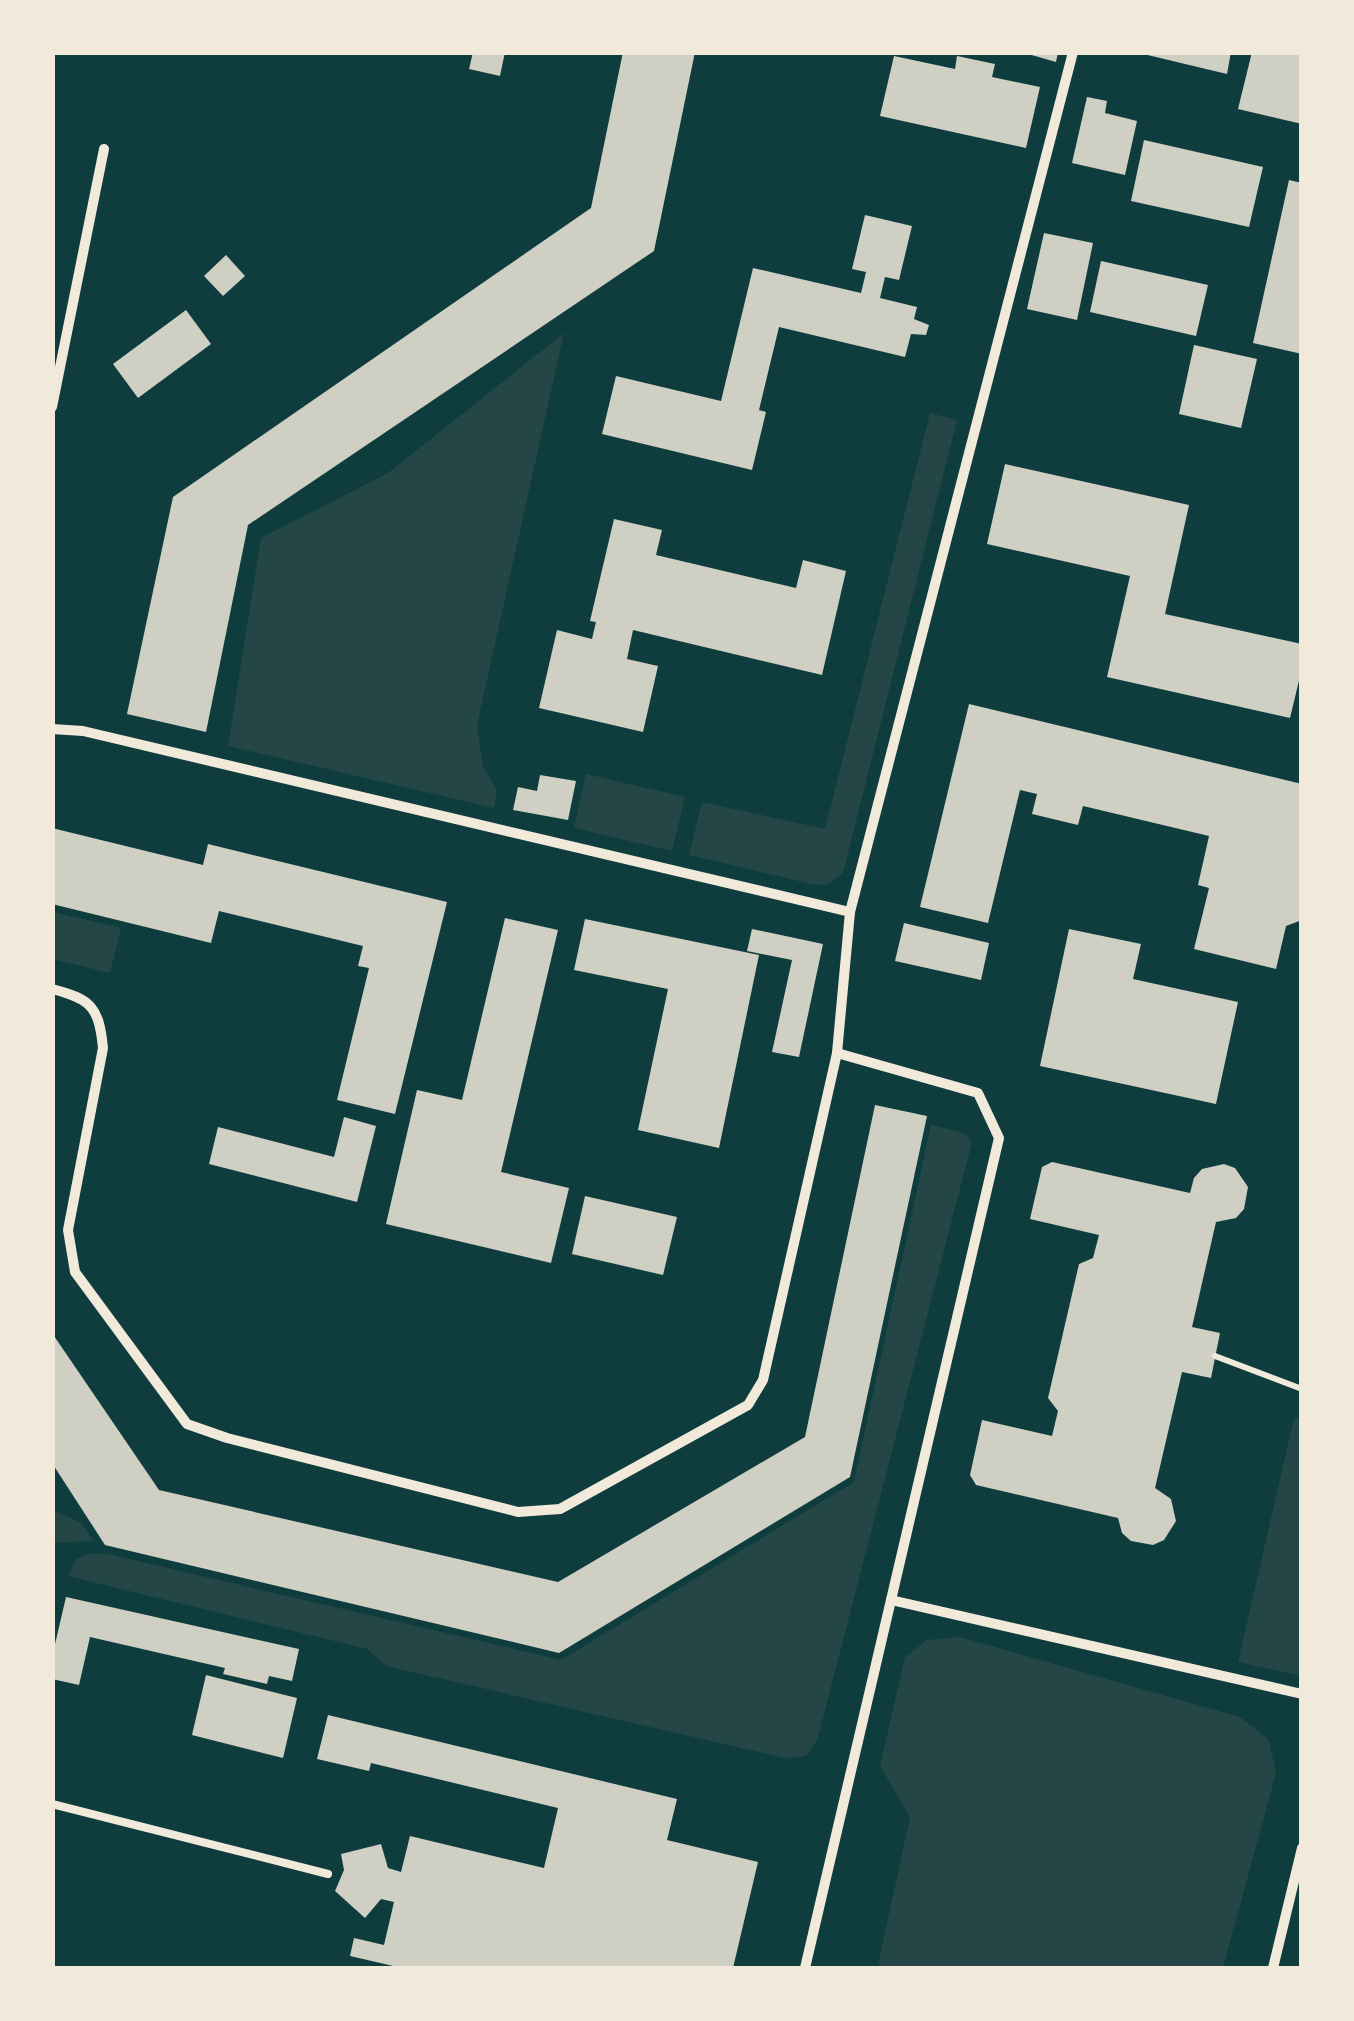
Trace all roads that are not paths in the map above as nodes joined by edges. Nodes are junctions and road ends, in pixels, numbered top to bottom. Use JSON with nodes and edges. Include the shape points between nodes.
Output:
{"nodes":[{"id":1,"x":1073,"y":52,"type":"edge"},
{"id":2,"x":104,"y":149,"type":"dead end"},
{"id":3,"x":52,"y":407,"type":"edge"},
{"id":4,"x":52,"y":729,"type":"edge"},
{"id":5,"x":850,"y":912,"type":"junction"},
{"id":6,"x":52,"y":989,"type":"edge"},
{"id":7,"x":836,"y":1053,"type":"junction"},
{"id":8,"x":891,"y":1600,"type":"junction"},
{"id":9,"x":1302,"y":1694,"type":"edge"},
{"id":10,"x":52,"y":1804,"type":"edge"},
{"id":11,"x":1302,"y":1848,"type":"edge"},
{"id":12,"x":328,"y":1874,"type":"dead end"},
{"id":13,"x":805,"y":1968,"type":"edge"},
{"id":14,"x":1273,"y":1968,"type":"edge"}],
"edges":[{"from":1,"to":5,"type":"street"},
{"from":2,"to":3,"type":"street"},
{"from":4,"to":5,"type":"street"},
{"from":5,"to":7,"type":"street"},
{"from":6,"to":7,"type":"street","via":[[83,997],[100,1018],[104,1048],[68,1230],[75,1272],[187,1424],[518,1512],[560,1509],[748,1405],[764,1380]]},
{"from":7,"to":8,"type":"street","via":[[978,1093],[999,1138]]},
{"from":8,"to":9,"type":"street"},
{"from":8,"to":13,"type":"street"},
{"from":10,"to":12,"type":"lane"},
{"from":11,"to":14,"type":"street"}]}
